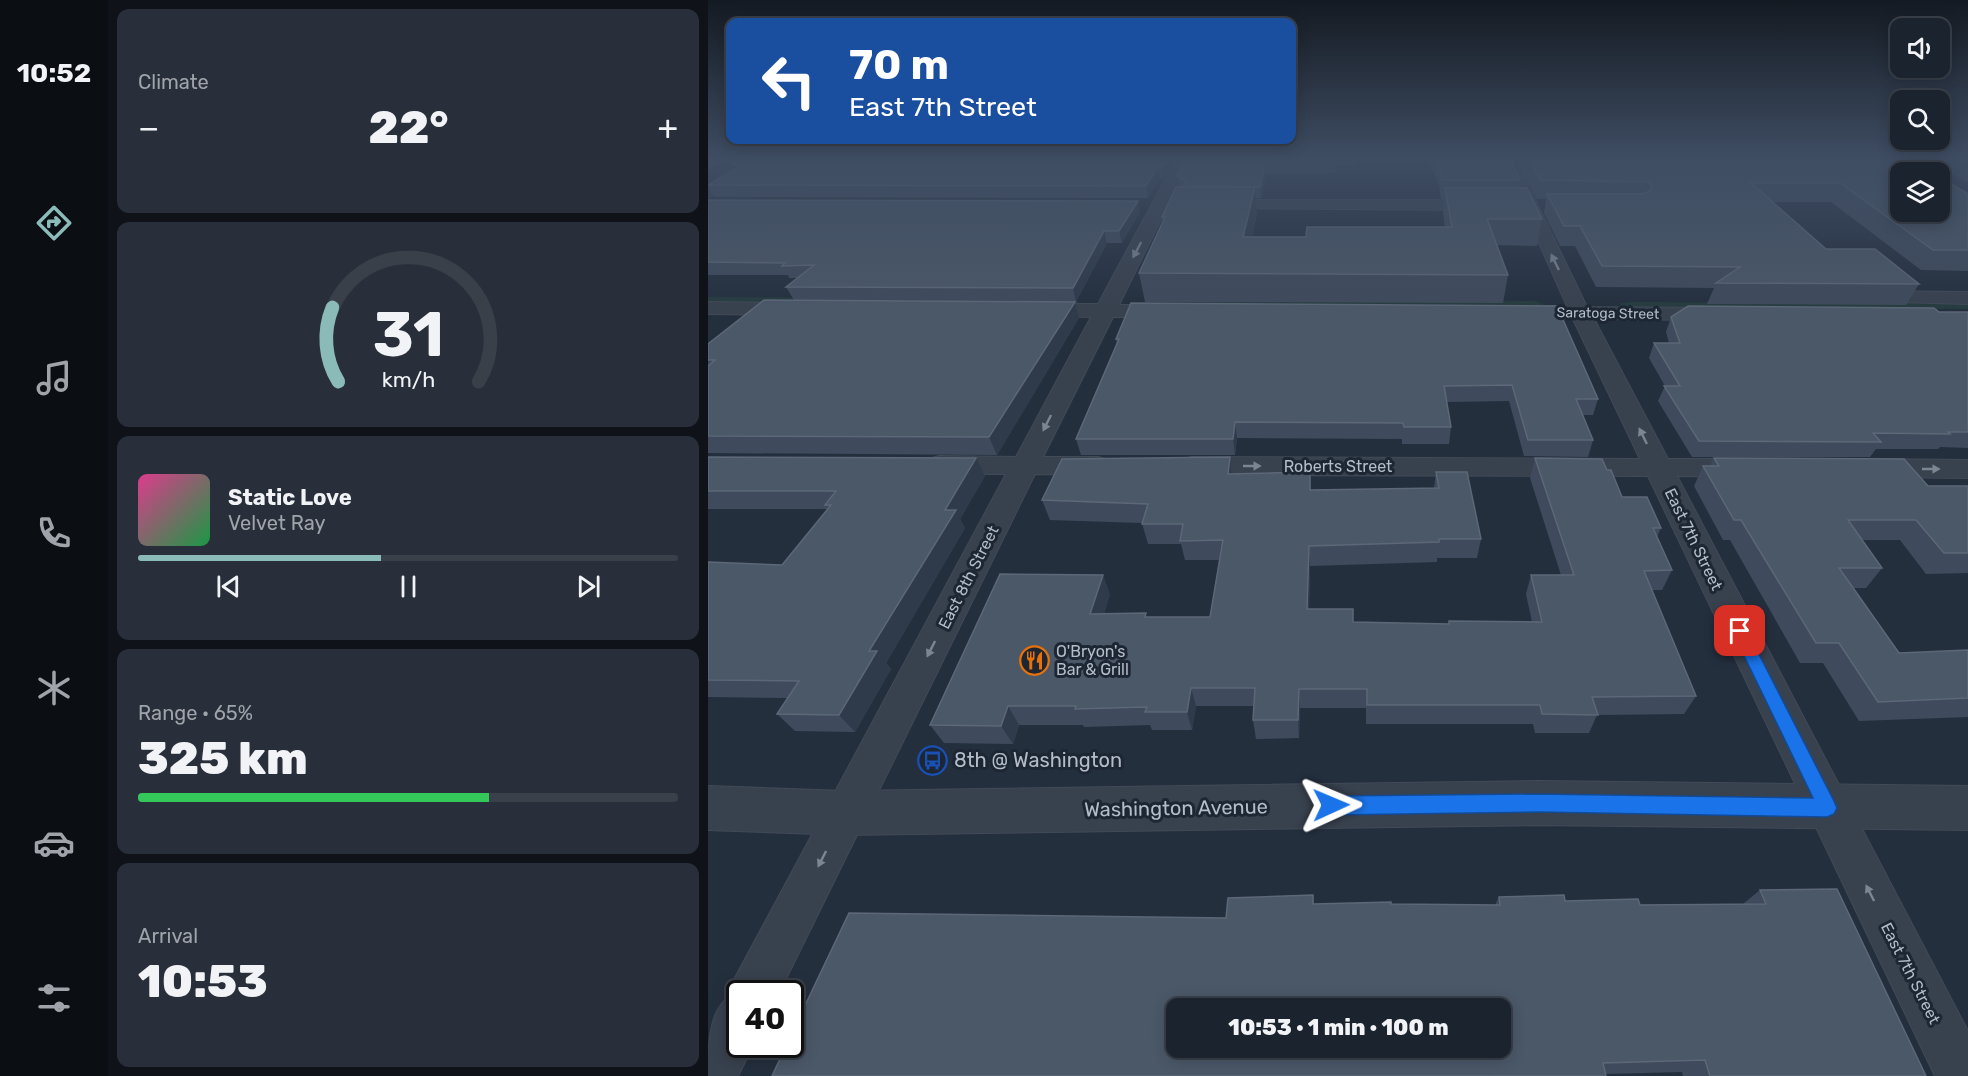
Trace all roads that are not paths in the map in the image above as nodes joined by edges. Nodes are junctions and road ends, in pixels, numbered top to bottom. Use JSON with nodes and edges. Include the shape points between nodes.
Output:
{"nodes":[{"id":1,"x":1167,"y":210,"type":"edge"},
{"id":2,"x":1527,"y":210,"type":"edge"},
{"id":3,"x":708,"y":292,"type":"edge"},
{"id":4,"x":1031,"y":293,"type":"edge"},
{"id":5,"x":1844,"y":297,"type":"edge"},
{"id":6,"x":1968,"y":298,"type":"edge"},
{"id":7,"x":1109,"y":302,"type":"junction"},
{"id":8,"x":1185,"y":302,"type":"edge"},
{"id":9,"x":1507,"y":303,"type":"edge"},
{"id":10,"x":1576,"y":304,"type":"junction"},
{"id":11,"x":1730,"y":305,"type":"edge"},
{"id":12,"x":708,"y":308,"type":"edge"},
{"id":13,"x":1011,"y":310,"type":"edge"},
{"id":14,"x":1862,"y":314,"type":"edge"},
{"id":15,"x":1968,"y":314,"type":"edge"},
{"id":16,"x":920,"y":465,"type":"edge"},
{"id":17,"x":1025,"y":466,"type":"junction"},
{"id":18,"x":1120,"y":466,"type":"edge"},
{"id":19,"x":1167,"y":466,"type":"edge"},
{"id":20,"x":1764,"y":468,"type":"edge"},
{"id":21,"x":1846,"y":468,"type":"edge"},
{"id":22,"x":1659,"y":469,"type":"junction"},
{"id":23,"x":1968,"y":469,"type":"edge"},
{"id":24,"x":708,"y":808,"type":"edge"},
{"id":25,"x":1827,"y":808,"type":"junction"},
{"id":26,"x":1968,"y":808,"type":"edge"},
{"id":27,"x":845,"y":813,"type":"junction"},
{"id":28,"x":760,"y":980,"type":"edge"},
{"id":29,"x":726,"y":1045,"type":"edge"},
{"id":30,"x":710,"y":1076,"type":"edge"},
{"id":31,"x":1963,"y":1076,"type":"edge"}],
"edges":[{"from":1,"to":7,"type":"street","name":"East 8th Street","one_way":true},
{"from":10,"to":2,"type":"street","name":"East 7th Street","one_way":true},
{"from":3,"to":12,"type":"street","via":[[810,301]]},
{"from":4,"to":7,"type":"street"},
{"from":5,"to":6,"type":"street"},
{"from":7,"to":8,"type":"street"},
{"from":7,"to":13,"type":"street"},
{"from":7,"to":17,"type":"street","name":"East 8th Street","one_way":true},
{"from":9,"to":10,"type":"street","name":"Saratoga Street"},
{"from":10,"to":11,"type":"street","name":"Saratoga Street"},
{"from":22,"to":10,"type":"street","name":"East 7th Street","one_way":true},
{"from":14,"to":15,"type":"street"},
{"from":16,"to":17,"type":"street"},
{"from":17,"to":18,"type":"street"},
{"from":17,"to":27,"type":"street","name":"East 8th Street","one_way":true},
{"from":19,"to":22,"type":"street","name":"Roberts Street","one_way":true},
{"from":20,"to":22,"type":"street","name":"Roberts Street"},
{"from":21,"to":23,"type":"street","one_way":true},
{"from":22,"to":25,"type":"street","name":"East 7th Street"},
{"from":24,"to":27,"type":"street","name":"Washington Avenue"},
{"from":25,"to":26,"type":"street","name":"Washington Avenue"},
{"from":25,"to":27,"type":"street","name":"Washington Avenue","via":[[1471,803]]},
{"from":31,"to":25,"type":"street","name":"East 7th Street","one_way":true},
{"from":27,"to":28,"type":"street","name":"East 8th Street","one_way":true},
{"from":29,"to":30,"type":"street"}]}
